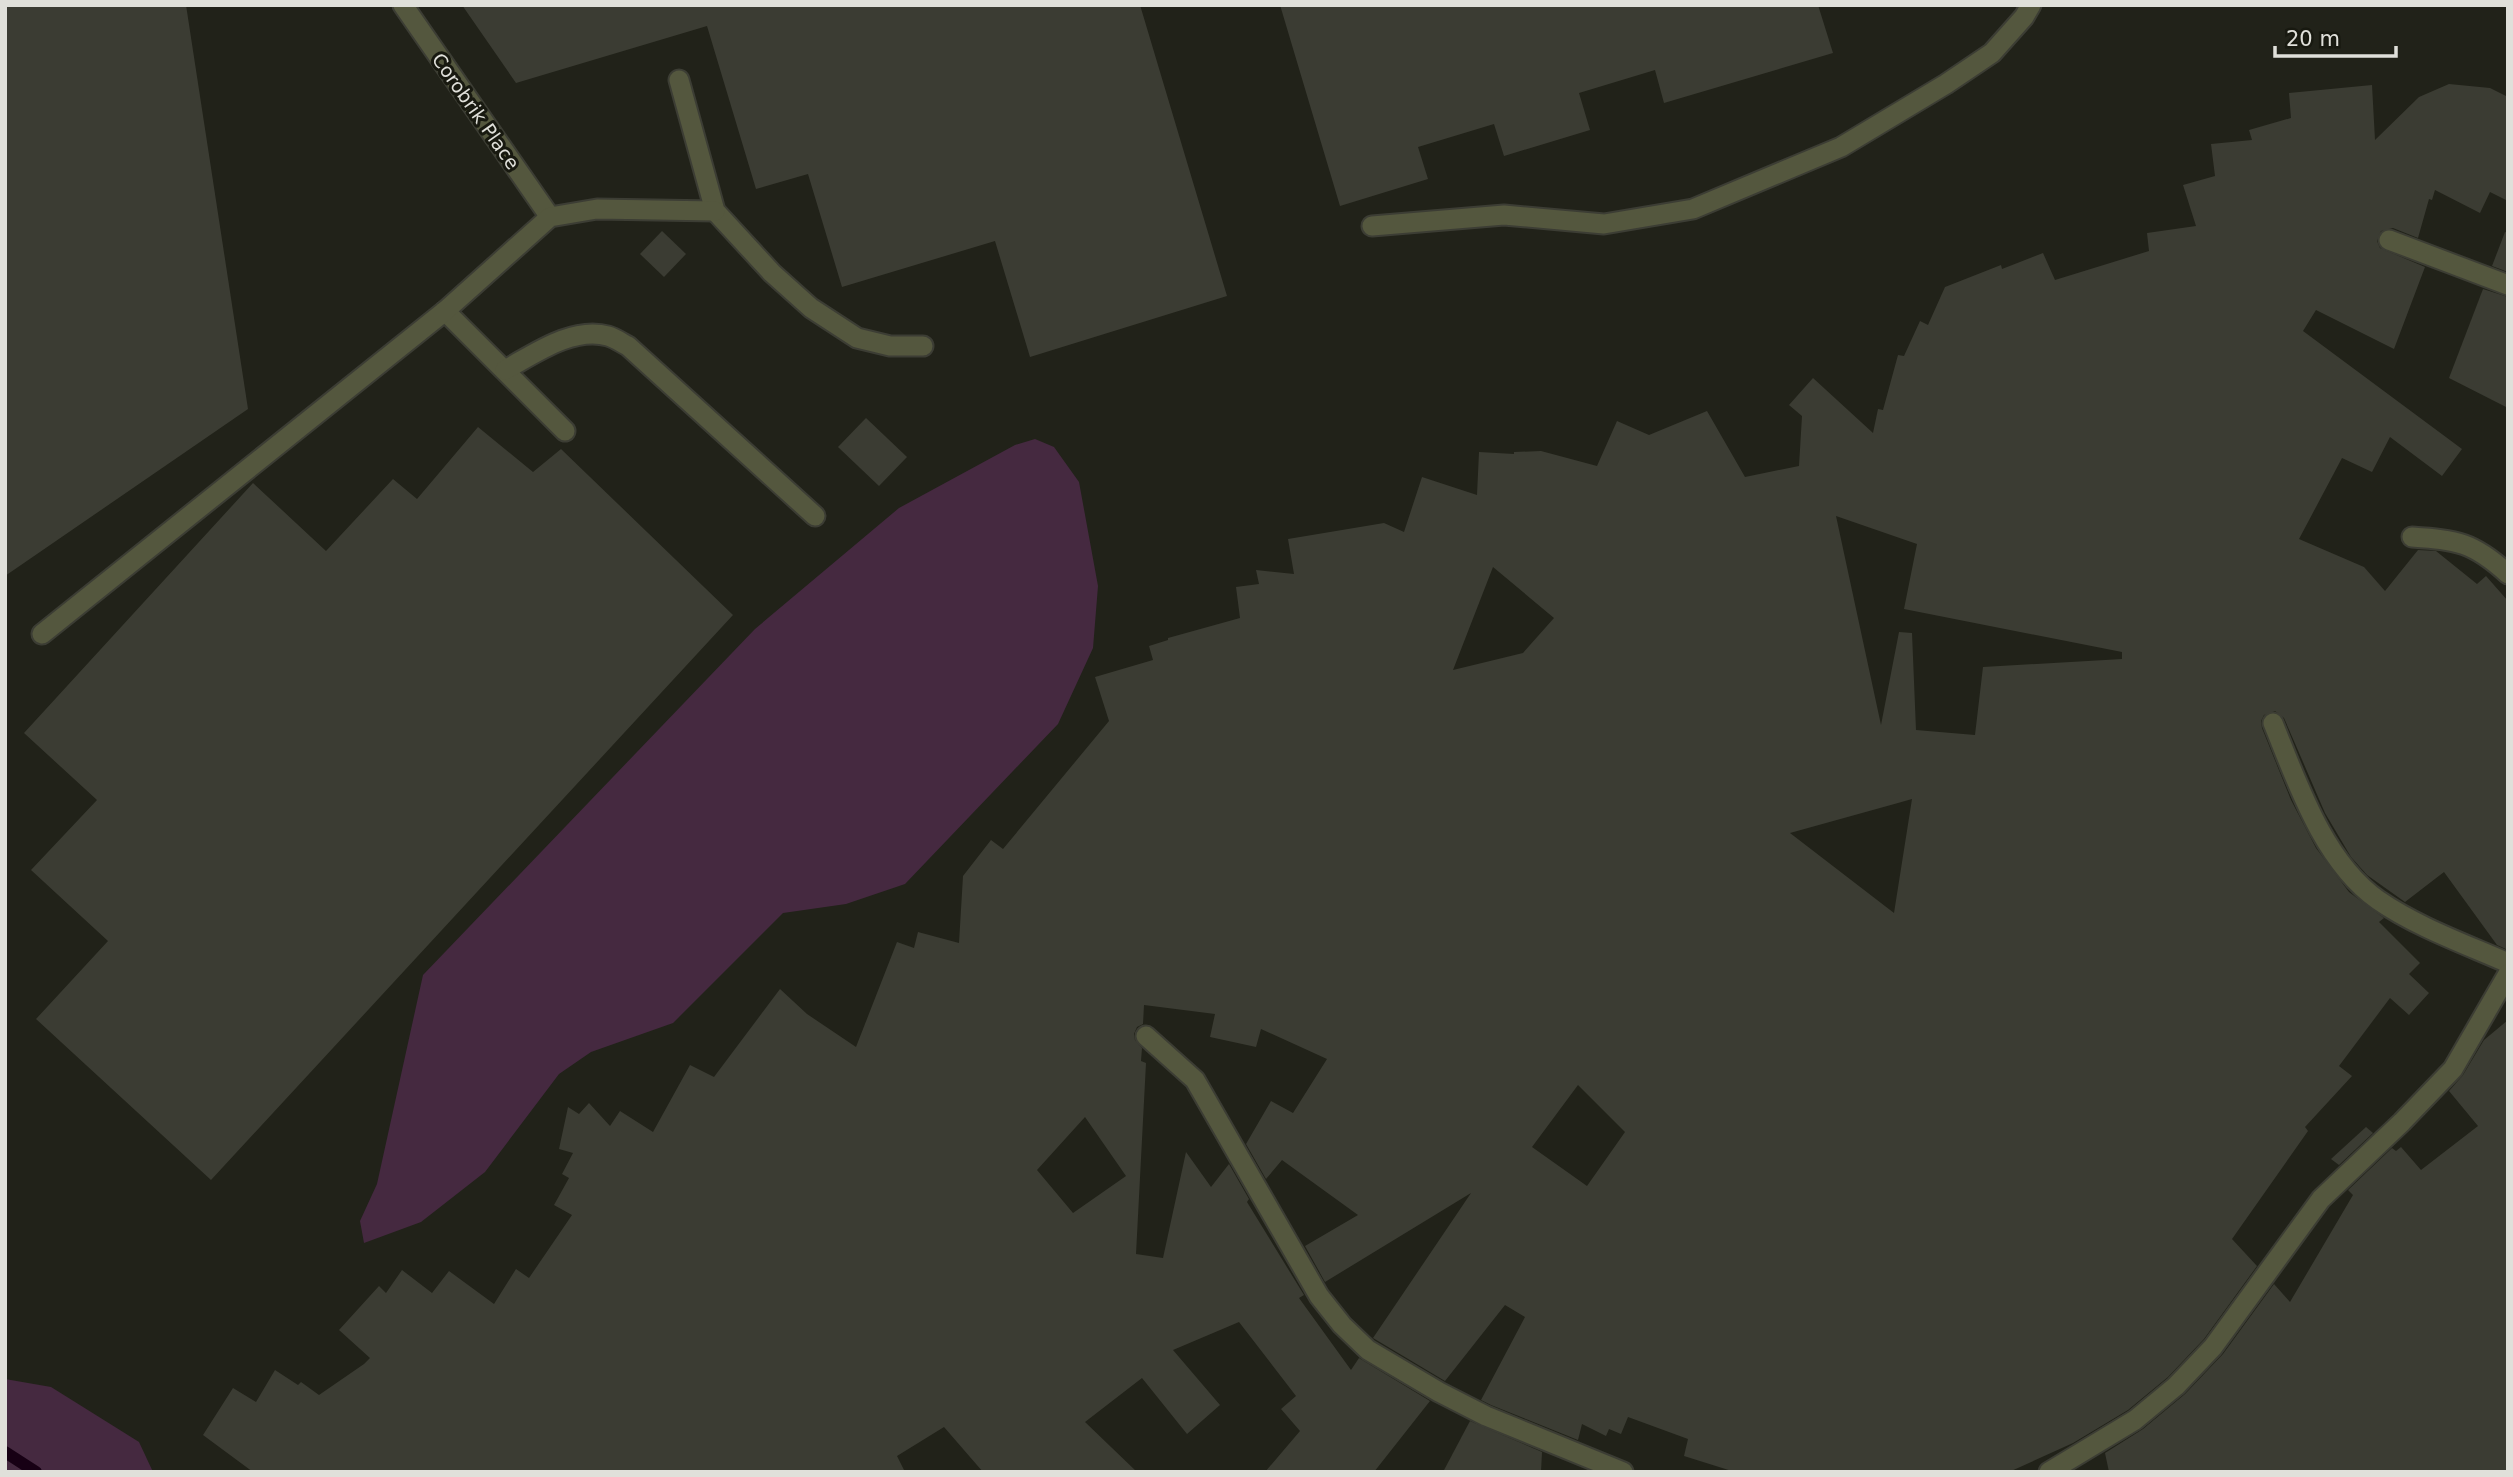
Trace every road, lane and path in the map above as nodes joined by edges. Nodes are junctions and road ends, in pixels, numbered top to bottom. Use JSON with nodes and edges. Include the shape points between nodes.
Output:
{"nodes":[{"id":1,"x":403,"y":5,"type":"edge"},
{"id":2,"x":2031,"y":5,"type":"edge"},
{"id":3,"x":679,"y":80,"type":"dead end"},
{"id":4,"x":715,"y":211,"type":"junction"},
{"id":5,"x":550,"y":217,"type":"junction"},
{"id":6,"x":1372,"y":226,"type":"dead end"},
{"id":7,"x":2389,"y":240,"type":"dead end"},
{"id":8,"x":2508,"y":285,"type":"edge"},
{"id":9,"x":445,"y":311,"type":"junction"},
{"id":10,"x":923,"y":346,"type":"dead end"},
{"id":11,"x":505,"y":370,"type":"junction"},
{"id":12,"x":565,"y":432,"type":"dead end"},
{"id":13,"x":815,"y":516,"type":"dead end"},
{"id":14,"x":2412,"y":537,"type":"dead end"},
{"id":15,"x":2508,"y":574,"type":"edge"},
{"id":16,"x":42,"y":634,"type":"dead end"},
{"id":17,"x":2273,"y":723,"type":"dead end"},
{"id":18,"x":2508,"y":963,"type":"edge"},
{"id":19,"x":2508,"y":974,"type":"edge"},
{"id":20,"x":1146,"y":1036,"type":"dead end"},
{"id":21,"x":1623,"y":1472,"type":"edge"},
{"id":22,"x":2049,"y":1472,"type":"edge"}],
"edges":[{"from":1,"to":5,"type":"street","name":"Corobrik Place"},
{"from":2,"to":6,"type":"street","via":[[1992,53],[1946,84],[1841,146],[1693,209],[1604,224],[1503,215]]},
{"from":3,"to":4,"type":"street"},
{"from":4,"to":5,"type":"street","via":[[597,209]]},
{"from":4,"to":10,"type":"street","via":[[811,308],[857,338],[890,346]]},
{"from":5,"to":9,"type":"street"},
{"from":7,"to":8,"type":"street"},
{"from":9,"to":11,"type":"street"},
{"from":9,"to":16,"type":"street"},
{"from":11,"to":12,"type":"street"},
{"from":11,"to":13,"type":"street","via":[[566,339],[608,336],[645,360]]},
{"from":14,"to":15,"type":"street","via":[[2466,543]]},
{"from":17,"to":18,"type":"street","via":[[2333,854],[2367,891],[2431,929]]},
{"from":19,"to":22,"type":"street","via":[[2453,1069],[2321,1199],[2204,1357],[2135,1420]]},
{"from":20,"to":21,"type":"street","via":[[1195,1080],[1319,1296],[1368,1350],[1474,1410]]}]}
